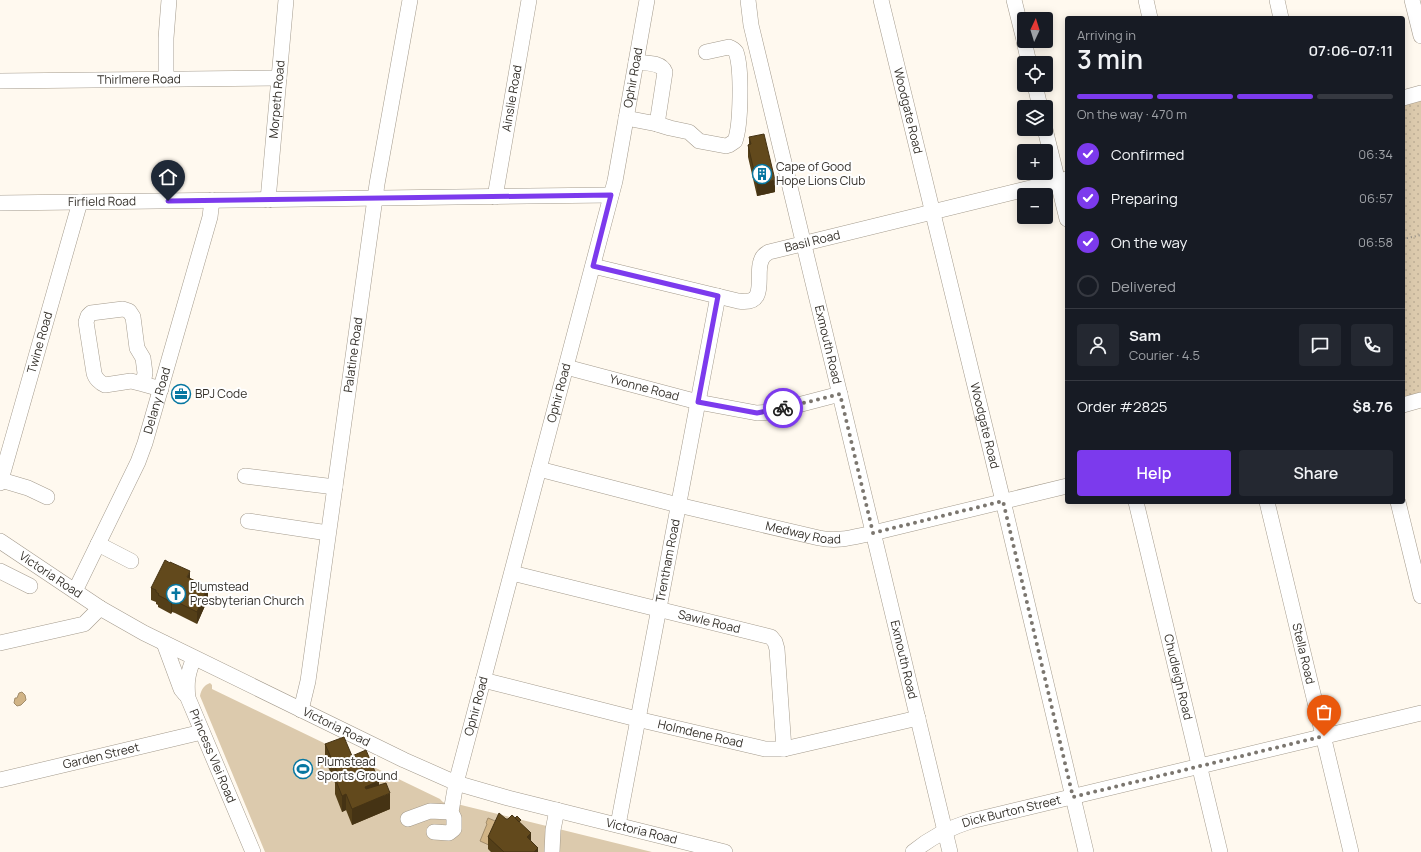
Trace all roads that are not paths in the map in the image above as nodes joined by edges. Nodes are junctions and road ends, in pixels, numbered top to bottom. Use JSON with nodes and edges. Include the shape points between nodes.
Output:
{"nodes":[{"id":1,"x":169,"y":0,"type":"edge"},
{"id":2,"x":286,"y":0,"type":"edge"},
{"id":3,"x":410,"y":0,"type":"edge"},
{"id":4,"x":529,"y":0,"type":"edge"},
{"id":5,"x":647,"y":0,"type":"edge"},
{"id":6,"x":748,"y":0,"type":"edge"},
{"id":7,"x":881,"y":0,"type":"edge"},
{"id":8,"x":1014,"y":0,"type":"edge"},
{"id":9,"x":1146,"y":0,"type":"edge"},
{"id":10,"x":1277,"y":0,"type":"edge"},
{"id":11,"x":1412,"y":0,"type":"edge"},
{"id":12,"x":1017,"y":12,"type":"edge"},
{"id":13,"x":1150,"y":16,"type":"edge"},
{"id":14,"x":1281,"y":16,"type":"edge"},
{"id":15,"x":1421,"y":36,"type":"edge"},
{"id":16,"x":706,"y":52,"type":"dead end"},
{"id":17,"x":636,"y":62,"type":"junction"},
{"id":18,"x":279,"y":78,"type":"junction"},
{"id":19,"x":166,"y":79,"type":"junction"},
{"id":20,"x":0,"y":81,"type":"edge"},
{"id":21,"x":1421,"y":93,"type":"edge"},
{"id":22,"x":1405,"y":97,"type":"edge"},
{"id":23,"x":626,"y":118,"type":"junction"},
{"id":24,"x":657,"y":124,"type":"junction"},
{"id":25,"x":1047,"y":136,"type":"edge"},
{"id":26,"x":1062,"y":180,"type":"edge"},
{"id":27,"x":611,"y":195,"type":"junction"},
{"id":28,"x":495,"y":197,"type":"junction"},
{"id":29,"x":375,"y":198,"type":"junction"},
{"id":30,"x":212,"y":200,"type":"junction"},
{"id":31,"x":268,"y":200,"type":"junction"},
{"id":32,"x":80,"y":202,"type":"junction"},
{"id":33,"x":0,"y":203,"type":"edge"},
{"id":34,"x":1065,"y":203,"type":"edge"},
{"id":35,"x":932,"y":212,"type":"junction"},
{"id":36,"x":803,"y":243,"type":"junction"},
{"id":37,"x":593,"y":266,"type":"junction"},
{"id":38,"x":718,"y":296,"type":"junction"},
{"id":39,"x":566,"y":368,"type":"junction"},
{"id":40,"x":143,"y":384,"type":"junction"},
{"id":41,"x":161,"y":389,"type":"junction"},
{"id":42,"x":840,"y":394,"type":"junction"},
{"id":43,"x":1421,"y":400,"type":"edge"},
{"id":44,"x":698,"y":402,"type":"junction"},
{"id":45,"x":1405,"y":404,"type":"edge"},
{"id":46,"x":539,"y":469,"type":"junction"},
{"id":47,"x":1,"y":476,"type":"edge"},
{"id":48,"x":245,"y":476,"type":"dead end"},
{"id":49,"x":1065,"y":486,"type":"edge"},
{"id":50,"x":335,"y":487,"type":"junction"},
{"id":51,"x":47,"y":497,"type":"dead end"},
{"id":52,"x":1003,"y":501,"type":"junction"},
{"id":53,"x":1136,"y":504,"type":"edge"},
{"id":54,"x":1267,"y":504,"type":"edge"},
{"id":55,"x":1398,"y":504,"type":"edge"},
{"id":56,"x":678,"y":505,"type":"junction"},
{"id":57,"x":248,"y":521,"type":"dead end"},
{"id":58,"x":328,"y":533,"type":"junction"},
{"id":59,"x":873,"y":533,"type":"junction"},
{"id":60,"x":0,"y":541,"type":"edge"},
{"id":61,"x":98,"y":544,"type":"junction"},
{"id":62,"x":131,"y":561,"type":"dead end"},
{"id":63,"x":0,"y":571,"type":"edge"},
{"id":64,"x":512,"y":573,"type":"junction"},
{"id":65,"x":30,"y":586,"type":"dead end"},
{"id":66,"x":74,"y":591,"type":"junction"},
{"id":67,"x":1421,"y":596,"type":"edge"},
{"id":68,"x":100,"y":608,"type":"junction"},
{"id":69,"x":659,"y":609,"type":"junction"},
{"id":70,"x":0,"y":643,"type":"edge"},
{"id":71,"x":164,"y":643,"type":"junction"},
{"id":72,"x":194,"y":658,"type":"junction"},
{"id":73,"x":484,"y":680,"type":"junction"},
{"id":74,"x":188,"y":698,"type":"junction"},
{"id":75,"x":301,"y":710,"type":"junction"},
{"id":76,"x":1421,"y":713,"type":"edge"},
{"id":77,"x":918,"y":718,"type":"junction"},
{"id":78,"x":637,"y":719,"type":"junction"},
{"id":79,"x":202,"y":732,"type":"junction"},
{"id":80,"x":1324,"y":736,"type":"junction"},
{"id":81,"x":784,"y":750,"type":"junction"},
{"id":82,"x":1199,"y":766,"type":"junction"},
{"id":83,"x":0,"y":780,"type":"edge"},
{"id":84,"x":456,"y":783,"type":"junction"},
{"id":85,"x":1073,"y":797,"type":"junction"},
{"id":86,"x":557,"y":810,"type":"junction"},
{"id":87,"x":451,"y":812,"type":"junction"},
{"id":88,"x":408,"y":819,"type":"dead end"},
{"id":89,"x":618,"y":825,"type":"junction"},
{"id":90,"x":944,"y":831,"type":"junction"},
{"id":91,"x":434,"y":832,"type":"dead end"},
{"id":92,"x":252,"y":852,"type":"edge"},
{"id":93,"x":552,"y":852,"type":"edge"},
{"id":94,"x":725,"y":852,"type":"edge"},
{"id":95,"x":913,"y":852,"type":"edge"},
{"id":96,"x":950,"y":852,"type":"edge"},
{"id":97,"x":1086,"y":852,"type":"edge"},
{"id":98,"x":1220,"y":852,"type":"edge"},
{"id":99,"x":1351,"y":852,"type":"edge"}],
"edges":[{"from":1,"to":19,"type":"street"},
{"from":2,"to":18,"type":"street","name":"Morpeth Road"},
{"from":3,"to":29,"type":"street","name":"Palatine Road"},
{"from":4,"to":28,"type":"street","name":"Ainslie Road"},
{"from":5,"to":17,"type":"street","name":"Ophir Road"},
{"from":6,"to":36,"type":"street","name":"Exmouth Road","via":[[751,25]]},
{"from":7,"to":35,"type":"street","name":"Woodgate Road"},
{"from":8,"to":12,"type":"street"},
{"from":9,"to":13,"type":"street"},
{"from":10,"to":14,"type":"street"},
{"from":11,"to":15,"type":"street"},
{"from":16,"to":24,"type":"street","via":[[729,46],[735,50],[740,111],[735,142],[726,146],[702,141],[690,132]]},
{"from":17,"to":23,"type":"street","name":"Ophir Road"},
{"from":17,"to":24,"type":"street","via":[[661,66],[665,72]]},
{"from":18,"to":19,"type":"street","name":"Thirlmere Road"},
{"from":18,"to":31,"type":"street","name":"Morpeth Road"},
{"from":19,"to":20,"type":"street","name":"Thirlmere Road"},
{"from":21,"to":22,"type":"street"},
{"from":23,"to":24,"type":"street"},
{"from":23,"to":27,"type":"street","name":"Ophir Road"},
{"from":25,"to":26,"type":"street"},
{"from":26,"to":34,"type":"street"},
{"from":26,"to":35,"type":"street","name":"Basil Road"},
{"from":27,"to":28,"type":"street","name":"Firfield Road"},
{"from":27,"to":37,"type":"street","name":"Ophir Road"},
{"from":28,"to":29,"type":"street","name":"Firfield Road"},
{"from":29,"to":31,"type":"street","name":"Firfield Road"},
{"from":29,"to":50,"type":"street","name":"Palatine Road"},
{"from":30,"to":31,"type":"street","name":"Firfield Road"},
{"from":30,"to":32,"type":"street","name":"Firfield Road"},
{"from":30,"to":41,"type":"street","name":"Delany Road","via":[[210,218]]},
{"from":32,"to":33,"type":"street","name":"Firfield Road"},
{"from":32,"to":47,"type":"street","name":"Twine Road"},
{"from":35,"to":36,"type":"street","name":"Basil Road"},
{"from":35,"to":52,"type":"street","name":"Woodgate Road"},
{"from":36,"to":38,"type":"street","name":"Basil Road","via":[[763,256],[760,263],[759,290],[751,300],[742,302]]},
{"from":36,"to":42,"type":"street","name":"Exmouth Road"},
{"from":37,"to":38,"type":"street","name":"Basil Road"},
{"from":37,"to":39,"type":"street","name":"Ophir Road"},
{"from":38,"to":44,"type":"street","name":"Trentham Road"},
{"from":39,"to":44,"type":"street","name":"Yvonne Road"},
{"from":39,"to":46,"type":"street","name":"Ophir Road"},
{"from":40,"to":40,"type":"street","via":[[143,358],[136,347],[132,313],[126,309],[91,313],[86,322],[96,378],[105,385],[131,381]]},
{"from":40,"to":41,"type":"street"},
{"from":41,"to":61,"type":"street","name":"Delany Road","via":[[138,462]]},
{"from":42,"to":44,"type":"street","name":"Yvonne Road","via":[[771,412],[757,413]]},
{"from":42,"to":59,"type":"street","name":"Exmouth Road"},
{"from":43,"to":45,"type":"street"},
{"from":44,"to":56,"type":"street","name":"Trentham Road"},
{"from":46,"to":56,"type":"street","name":"Medway Road"},
{"from":46,"to":64,"type":"street","name":"Ophir Road"},
{"from":47,"to":51,"type":"street"},
{"from":48,"to":50,"type":"street"},
{"from":49,"to":52,"type":"street","name":"Medway Road"},
{"from":50,"to":58,"type":"street","name":"Palatine Road"},
{"from":52,"to":59,"type":"street","name":"Medway Road"},
{"from":52,"to":85,"type":"street","name":"Woodgate Road"},
{"from":53,"to":82,"type":"street","name":"Chudleigh Road"},
{"from":54,"to":80,"type":"street","name":"Stella Road"},
{"from":55,"to":67,"type":"street"},
{"from":56,"to":59,"type":"street","name":"Medway Road","via":[[827,540],[841,540]]},
{"from":56,"to":69,"type":"street","name":"Trentham Road"},
{"from":57,"to":58,"type":"street"},
{"from":58,"to":75,"type":"street","name":"Palatine Road","via":[[308,681]]},
{"from":59,"to":77,"type":"street","name":"Exmouth Road"},
{"from":60,"to":66,"type":"street","name":"Victoria Road"},
{"from":61,"to":62,"type":"street"},
{"from":61,"to":66,"type":"street","name":"Delany Road"},
{"from":63,"to":65,"type":"street"},
{"from":64,"to":69,"type":"street","name":"Sawle Road"},
{"from":64,"to":73,"type":"street","name":"Ophir Road"},
{"from":66,"to":68,"type":"street","name":"Victoria Road"},
{"from":68,"to":70,"type":"street","via":[[84,624]]},
{"from":68,"to":71,"type":"street","name":"Victoria Road"},
{"from":69,"to":78,"type":"street","name":"Trentham Road"},
{"from":69,"to":81,"type":"street","name":"Sawle Road","via":[[768,635],[773,639],[777,648]]},
{"from":71,"to":72,"type":"street","name":"Victoria Road"},
{"from":71,"to":74,"type":"street","via":[[181,689]]},
{"from":72,"to":74,"type":"street","name":"Princess Vlei Road","via":[[188,670]]},
{"from":72,"to":75,"type":"street","name":"Victoria Road"},
{"from":73,"to":78,"type":"street","name":"Holmdene Road"},
{"from":73,"to":84,"type":"street","name":"Ophir Road"},
{"from":74,"to":79,"type":"street","name":"Princess Vlei Road"},
{"from":75,"to":84,"type":"street","name":"Victoria Road"},
{"from":76,"to":80,"type":"street","name":"Dick Burton Street"},
{"from":77,"to":81,"type":"street","name":"Holmdene Road"},
{"from":77,"to":90,"type":"street","name":"Exmouth Road"},
{"from":78,"to":81,"type":"street","name":"Holmdene Road","via":[[755,748]]},
{"from":78,"to":89,"type":"street","name":"Trentham Road"},
{"from":79,"to":83,"type":"street","name":"Garden Street"},
{"from":79,"to":92,"type":"street","name":"Princess Vlei Road"},
{"from":80,"to":82,"type":"street","name":"Dick Burton Street"},
{"from":80,"to":99,"type":"street","name":"Stella Road"},
{"from":82,"to":85,"type":"street","name":"Dick Burton Street"},
{"from":82,"to":98,"type":"street","name":"Chudleigh Road"},
{"from":84,"to":86,"type":"street","name":"Victoria Road"},
{"from":84,"to":87,"type":"street","name":"Ophir Road"},
{"from":85,"to":90,"type":"street","name":"Dick Burton Street","via":[[971,821]]},
{"from":85,"to":97,"type":"street","name":"Woodgate Road"},
{"from":86,"to":89,"type":"street","name":"Victoria Road"},
{"from":86,"to":93,"type":"street"},
{"from":87,"to":88,"type":"street","via":[[430,812]]},
{"from":87,"to":91,"type":"street","name":"Ophir Road","via":[[455,827],[453,831]]},
{"from":89,"to":94,"type":"street","name":"Victoria Road"},
{"from":90,"to":95,"type":"street","name":"Dick Burton Street"},
{"from":90,"to":96,"type":"street","name":"Exmouth Road"}]}
